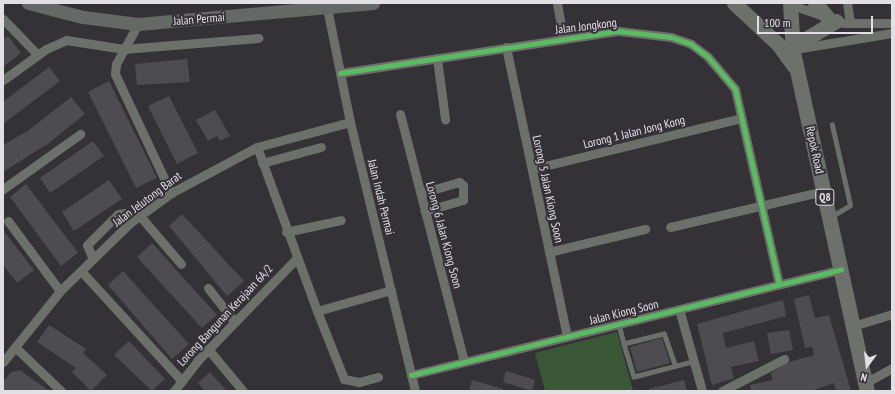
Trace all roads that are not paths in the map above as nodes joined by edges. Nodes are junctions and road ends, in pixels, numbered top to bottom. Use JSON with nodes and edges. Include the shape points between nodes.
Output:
{"nodes":[{"id":1,"x":28,"y":3,"type":"edge"},
{"id":2,"x":373,"y":3,"type":"edge"},
{"id":3,"x":557,"y":3,"type":"edge"},
{"id":4,"x":734,"y":3,"type":"edge"},
{"id":5,"x":788,"y":3,"type":"edge"},
{"id":6,"x":815,"y":3,"type":"edge"},
{"id":7,"x":847,"y":3,"type":"edge"},
{"id":8,"x":264,"y":8,"type":"edge"},
{"id":9,"x":327,"y":8,"type":"junction"},
{"id":10,"x":3,"y":19,"type":"edge"},
{"id":11,"x":838,"y":20,"type":"junction"},
{"id":12,"x":892,"y":23,"type":"edge"},
{"id":13,"x":138,"y":24,"type":"junction"},
{"id":14,"x":892,"y":33,"type":"edge"},
{"id":15,"x":259,"y":38,"type":"dead end"},
{"id":16,"x":563,"y":38,"type":"junction"},
{"id":17,"x":506,"y":47,"type":"junction"},
{"id":18,"x":124,"y":49,"type":"junction"},
{"id":19,"x":793,"y":49,"type":"junction"},
{"id":20,"x":38,"y":55,"type":"junction"},
{"id":21,"x":437,"y":58,"type":"junction"},
{"id":22,"x":797,"y":70,"type":"junction"},
{"id":23,"x":340,"y":73,"type":"junction"},
{"id":24,"x":3,"y":80,"type":"edge"},
{"id":25,"x":400,"y":114,"type":"dead end"},
{"id":26,"x":741,"y":118,"type":"junction"},
{"id":27,"x":445,"y":119,"type":"dead end"},
{"id":28,"x":350,"y":122,"type":"junction"},
{"id":29,"x":832,"y":125,"type":"dead end"},
{"id":30,"x":80,"y":134,"type":"dead end"},
{"id":31,"x":257,"y":146,"type":"junction"},
{"id":32,"x":321,"y":147,"type":"dead end"},
{"id":33,"x":262,"y":163,"type":"junction"},
{"id":34,"x":532,"y":169,"type":"junction"},
{"id":35,"x":3,"y":189,"type":"edge"},
{"id":36,"x":823,"y":191,"type":"junction"},
{"id":37,"x":171,"y":193,"type":"junction"},
{"id":38,"x":421,"y":193,"type":"junction"},
{"id":39,"x":761,"y":206,"type":"junction"},
{"id":40,"x":425,"y":211,"type":"junction"},
{"id":41,"x":140,"y":216,"type":"junction"},
{"id":42,"x":829,"y":218,"type":"junction"},
{"id":43,"x":341,"y":220,"type":"dead end"},
{"id":44,"x":8,"y":221,"type":"dead end"},
{"id":45,"x":131,"y":222,"type":"junction"},
{"id":46,"x":670,"y":227,"type":"dead end"},
{"id":47,"x":645,"y":229,"type":"dead end"},
{"id":48,"x":286,"y":232,"type":"junction"},
{"id":49,"x":549,"y":252,"type":"junction"},
{"id":50,"x":297,"y":258,"type":"junction"},
{"id":51,"x":93,"y":259,"type":"junction"},
{"id":52,"x":181,"y":264,"type":"dead end"},
{"id":53,"x":841,"y":269,"type":"junction"},
{"id":54,"x":82,"y":272,"type":"junction"},
{"id":55,"x":779,"y":284,"type":"junction"},
{"id":56,"x":208,"y":288,"type":"dead end"},
{"id":57,"x":391,"y":290,"type":"junction"},
{"id":58,"x":60,"y":291,"type":"junction"},
{"id":59,"x":679,"y":309,"type":"junction"},
{"id":60,"x":317,"y":311,"type":"junction"},
{"id":61,"x":892,"y":314,"type":"edge"},
{"id":62,"x":234,"y":321,"type":"junction"},
{"id":63,"x":619,"y":324,"type":"junction"},
{"id":64,"x":853,"y":326,"type":"junction"},
{"id":65,"x":568,"y":336,"type":"junction"},
{"id":66,"x":624,"y":344,"type":"junction"},
{"id":67,"x":16,"y":347,"type":"junction"},
{"id":68,"x":208,"y":349,"type":"junction"},
{"id":69,"x":784,"y":359,"type":"dead end"},
{"id":70,"x":694,"y":361,"type":"junction"},
{"id":71,"x":3,"y":362,"type":"edge"},
{"id":72,"x":464,"y":362,"type":"junction"},
{"id":73,"x":675,"y":366,"type":"junction"},
{"id":74,"x":892,"y":368,"type":"edge"},
{"id":75,"x":411,"y":375,"type":"junction"},
{"id":76,"x":378,"y":377,"type":"dead end"},
{"id":77,"x":182,"y":381,"type":"junction"},
{"id":78,"x":866,"y":387,"type":"edge"},
{"id":79,"x":61,"y":391,"type":"edge"},
{"id":80,"x":174,"y":391,"type":"edge"},
{"id":81,"x":243,"y":391,"type":"edge"},
{"id":82,"x":415,"y":391,"type":"edge"},
{"id":83,"x":702,"y":391,"type":"edge"},
{"id":84,"x":722,"y":391,"type":"edge"}],
"edges":[{"from":1,"to":13,"type":"street","name":"Jalan Permai","via":[[83,17]]},
{"from":2,"to":9,"type":"street","name":"Jalan Permai"},
{"from":3,"to":16,"type":"street"},
{"from":4,"to":22,"type":"main road","via":[[778,44]]},
{"from":5,"to":11,"type":"street"},
{"from":5,"to":19,"type":"main road","name":"Repok Road","number":"Q8"},
{"from":6,"to":11,"type":"main road"},
{"from":7,"to":11,"type":"street"},
{"from":8,"to":9,"type":"street","name":"Jalan Permai"},
{"from":8,"to":13,"type":"street","name":"Jalan Permai"},
{"from":9,"to":23,"type":"street","name":"Jalan Indah Permai"},
{"from":10,"to":20,"type":"street"},
{"from":11,"to":12,"type":"street"},
{"from":11,"to":19,"type":"main road"},
{"from":13,"to":18,"type":"street"},
{"from":14,"to":19,"type":"street","via":[[814,43]]},
{"from":15,"to":18,"type":"street"},
{"from":16,"to":17,"type":"street","name":"Jalan Jongkong"},
{"from":16,"to":26,"type":"street","name":"Jalan Jongkong","via":[[625,32],[670,37],[692,44],[731,82]]},
{"from":17,"to":21,"type":"street","name":"Jalan Jongkong"},
{"from":17,"to":34,"type":"street","name":"Lorong 5 Jalan Kiong Soon"},
{"from":18,"to":20,"type":"street","via":[[66,40]]},
{"from":18,"to":37,"type":"street","via":[[115,74]]},
{"from":19,"to":22,"type":"main road","name":"Repok Road","number":"Q8"},
{"from":20,"to":24,"type":"street"},
{"from":21,"to":23,"type":"street","name":"Jalan Jongkong"},
{"from":21,"to":27,"type":"street"},
{"from":22,"to":36,"type":"main road","name":"Repok Road","number":"Q8"},
{"from":23,"to":28,"type":"street","name":"Jalan Indah Permai"},
{"from":25,"to":38,"type":"street","name":"Lorong 6 Jalan Kiong Soon"},
{"from":26,"to":34,"type":"street","name":"Lorong 1 Jalan Jong Kong"},
{"from":26,"to":39,"type":"street","name":"Jalan Jongkong"},
{"from":28,"to":31,"type":"street","name":"Jalan Jelutong Barat"},
{"from":28,"to":57,"type":"street","name":"Jalan Indah Permai"},
{"from":29,"to":42,"type":"lane","via":[[850,205]]},
{"from":30,"to":35,"type":"street"},
{"from":31,"to":33,"type":"street"},
{"from":31,"to":37,"type":"street","name":"Jalan Jelutong Barat"},
{"from":32,"to":33,"type":"street"},
{"from":33,"to":48,"type":"street"},
{"from":34,"to":49,"type":"street","name":"Lorong 5 Jalan Kiong Soon"},
{"from":36,"to":39,"type":"street"},
{"from":36,"to":42,"type":"main road","name":"Repok Road","number":"Q8"},
{"from":37,"to":41,"type":"street","name":"Jalan Jelutong Barat"},
{"from":38,"to":40,"type":"street","name":"Lorong 6 Jalan Kiong Soon"},
{"from":38,"to":40,"type":"street","via":[[459,182],[464,191],[463,200]]},
{"from":39,"to":46,"type":"street"},
{"from":39,"to":55,"type":"street","name":"Jalan Jongkong"},
{"from":40,"to":72,"type":"street","name":"Lorong 6 Jalan Kiong Soon"},
{"from":41,"to":45,"type":"street","name":"Jalan Jelutong Barat"},
{"from":41,"to":52,"type":"street"},
{"from":42,"to":53,"type":"main road","name":"Repok Road","number":"Q8"},
{"from":43,"to":48,"type":"street"},
{"from":44,"to":58,"type":"street"},
{"from":45,"to":51,"type":"street","name":"Jalan Jelutong Barat"},
{"from":45,"to":51,"type":"street","via":[[125,213],[118,214],[87,244]]},
{"from":47,"to":49,"type":"street"},
{"from":48,"to":50,"type":"street"},
{"from":49,"to":65,"type":"street","name":"Lorong 5 Jalan Kiong Soon"},
{"from":50,"to":60,"type":"street"},
{"from":50,"to":62,"type":"street","name":"Lorong Bangunan Kerajaan 6A/2"},
{"from":51,"to":54,"type":"street","name":"Jalan Jelutong Barat"},
{"from":53,"to":55,"type":"street","name":"Jalan Kiong Soon"},
{"from":53,"to":64,"type":"main road","name":"Repok Road","number":"Q8"},
{"from":54,"to":58,"type":"street","name":"Jalan Jelutong Barat"},
{"from":54,"to":77,"type":"street"},
{"from":55,"to":59,"type":"street","name":"Jalan Kiong Soon"},
{"from":56,"to":62,"type":"street"},
{"from":57,"to":60,"type":"street"},
{"from":57,"to":75,"type":"street","name":"Jalan Indah Permai"},
{"from":58,"to":67,"type":"street","name":"Jalan Jelutong Barat"},
{"from":59,"to":63,"type":"street","name":"Jalan Kiong Soon"},
{"from":59,"to":70,"type":"street"},
{"from":60,"to":76,"type":"street","via":[[344,379],[359,382]]},
{"from":61,"to":64,"type":"street"},
{"from":62,"to":68,"type":"street","name":"Lorong Bangunan Kerajaan 6A/2"},
{"from":63,"to":65,"type":"street","name":"Jalan Kiong Soon"},
{"from":63,"to":66,"type":"lane"},
{"from":64,"to":78,"type":"main road","name":"Repok Road","number":"Q8"},
{"from":65,"to":72,"type":"street","name":"Jalan Kiong Soon"},
{"from":66,"to":73,"type":"lane","via":[[664,334]]},
{"from":66,"to":73,"type":"lane","via":[[633,375]]},
{"from":67,"to":71,"type":"street","name":"Jalan Jelutong Barat"},
{"from":67,"to":79,"type":"street"},
{"from":68,"to":77,"type":"street","name":"Lorong Bangunan Kerajaan 6A/2"},
{"from":68,"to":81,"type":"street"},
{"from":69,"to":84,"type":"street"},
{"from":70,"to":73,"type":"lane"},
{"from":70,"to":83,"type":"street"},
{"from":72,"to":75,"type":"street","name":"Jalan Kiong Soon"},
{"from":74,"to":78,"type":"street"},
{"from":75,"to":82,"type":"street","name":"Jalan Indah Permai"},
{"from":77,"to":80,"type":"street","name":"Lorong Bangunan Kerajaan 6A/2"}]}
